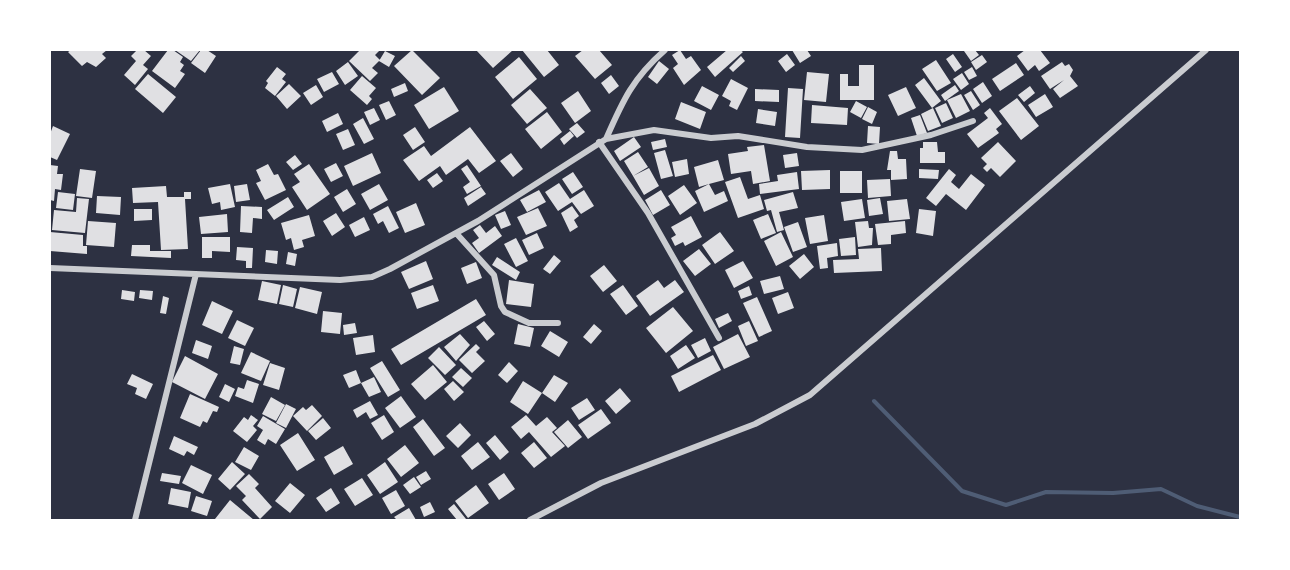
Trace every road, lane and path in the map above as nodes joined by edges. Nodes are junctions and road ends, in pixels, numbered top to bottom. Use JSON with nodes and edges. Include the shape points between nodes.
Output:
{"nodes":[{"id":1,"x":665,"y":50,"type":"edge"},
{"id":2,"x":1206,"y":50,"type":"edge"},
{"id":3,"x":973,"y":121,"type":"dead end"},
{"id":4,"x":606,"y":139,"type":"junction"},
{"id":5,"x":598,"y":142,"type":"junction"},
{"id":6,"x":456,"y":233,"type":"junction"},
{"id":7,"x":50,"y":268,"type":"edge"},
{"id":8,"x":196,"y":274,"type":"junction"},
{"id":9,"x":558,"y":323,"type":"dead end"},
{"id":10,"x":719,"y":338,"type":"dead end"},
{"id":11,"x":135,"y":520,"type":"edge"},
{"id":12,"x":530,"y":520,"type":"edge"}],
"edges":[{"from":1,"to":4,"type":"street","via":[[642,70]]},
{"from":2,"to":12,"type":"street","via":[[810,395],[754,424],[601,483]]},
{"from":3,"to":4,"type":"street","via":[[862,150],[654,130]]},
{"from":4,"to":5,"type":"street"},
{"from":5,"to":6,"type":"street"},
{"from":5,"to":10,"type":"street","via":[[648,213]]},
{"from":6,"to":8,"type":"street","via":[[372,276],[340,280]]},
{"from":6,"to":9,"type":"street","via":[[494,275],[505,312],[529,323]]},
{"from":7,"to":8,"type":"street"},
{"from":8,"to":11,"type":"street"}]}
